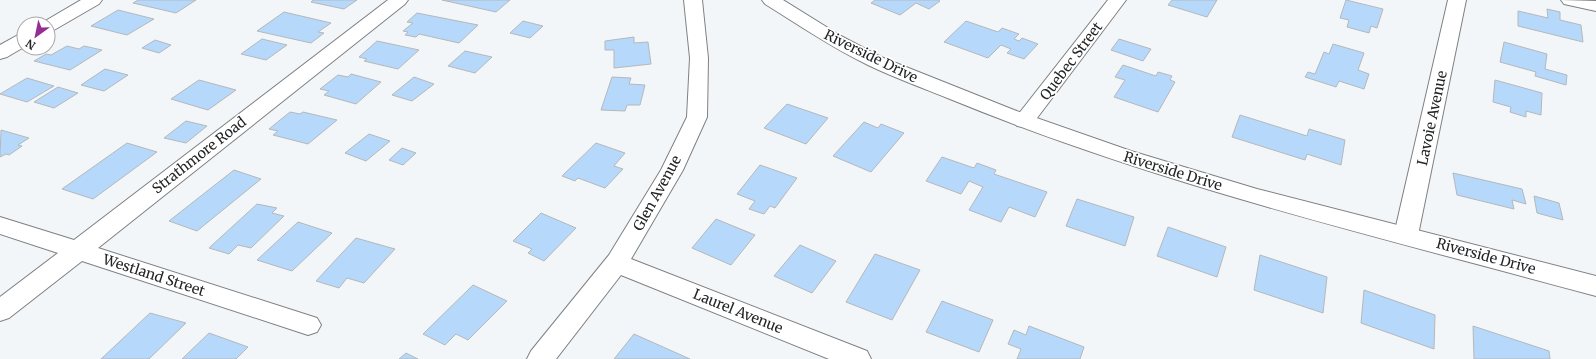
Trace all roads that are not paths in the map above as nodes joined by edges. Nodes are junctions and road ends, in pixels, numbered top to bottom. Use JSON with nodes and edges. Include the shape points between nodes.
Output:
{"nodes":[{"id":1,"x":90,"y":0,"type":"edge"},
{"id":2,"x":399,"y":0,"type":"edge"},
{"id":3,"x":693,"y":0,"type":"edge"},
{"id":4,"x":772,"y":0,"type":"edge"},
{"id":5,"x":1117,"y":0,"type":"edge"},
{"id":6,"x":1457,"y":0,"type":"edge"},
{"id":7,"x":1570,"y":0,"type":"edge"},
{"id":8,"x":1596,"y":6,"type":"edge"},
{"id":9,"x":56,"y":21,"type":"edge"},
{"id":10,"x":16,"y":44,"type":"edge"},
{"id":11,"x":0,"y":53,"type":"edge"},
{"id":12,"x":1024,"y":121,"type":"junction"},
{"id":13,"x":0,"y":226,"type":"edge"},
{"id":14,"x":1406,"y":235,"type":"junction"},
{"id":15,"x":78,"y":250,"type":"junction"},
{"id":16,"x":617,"y":263,"type":"junction"},
{"id":17,"x":1596,"y":286,"type":"edge"},
{"id":18,"x":0,"y":311,"type":"edge"},
{"id":19,"x":308,"y":325,"type":"dead end"},
{"id":20,"x":540,"y":359,"type":"edge"},
{"id":21,"x":858,"y":359,"type":"edge"}],
"edges":[{"from":1,"to":9,"type":"street"},
{"from":2,"to":15,"type":"street","name":"Strathmore Road"},
{"from":3,"to":16,"type":"street","name":"Glen Avenue","via":[[699,58],[697,117],[672,170]]},
{"from":4,"to":12,"type":"street","name":"Riverside Drive","via":[[834,40],[874,60]]},
{"from":5,"to":12,"type":"street","name":"Quebec Street"},
{"from":6,"to":14,"type":"street","name":"Lavoie Avenue"},
{"from":7,"to":8,"type":"street"},
{"from":10,"to":11,"type":"street"},
{"from":12,"to":14,"type":"street","name":"Riverside Drive","via":[[1123,156],[1255,196]]},
{"from":13,"to":15,"type":"street","name":"Westland Street"},
{"from":14,"to":17,"type":"street","name":"Riverside Drive"},
{"from":15,"to":18,"type":"street","name":"Strathmore Road"},
{"from":15,"to":19,"type":"street","name":"Westland Street"},
{"from":16,"to":20,"type":"street","name":"Glen Avenue"},
{"from":16,"to":21,"type":"street","name":"Laurel Avenue"}]}
